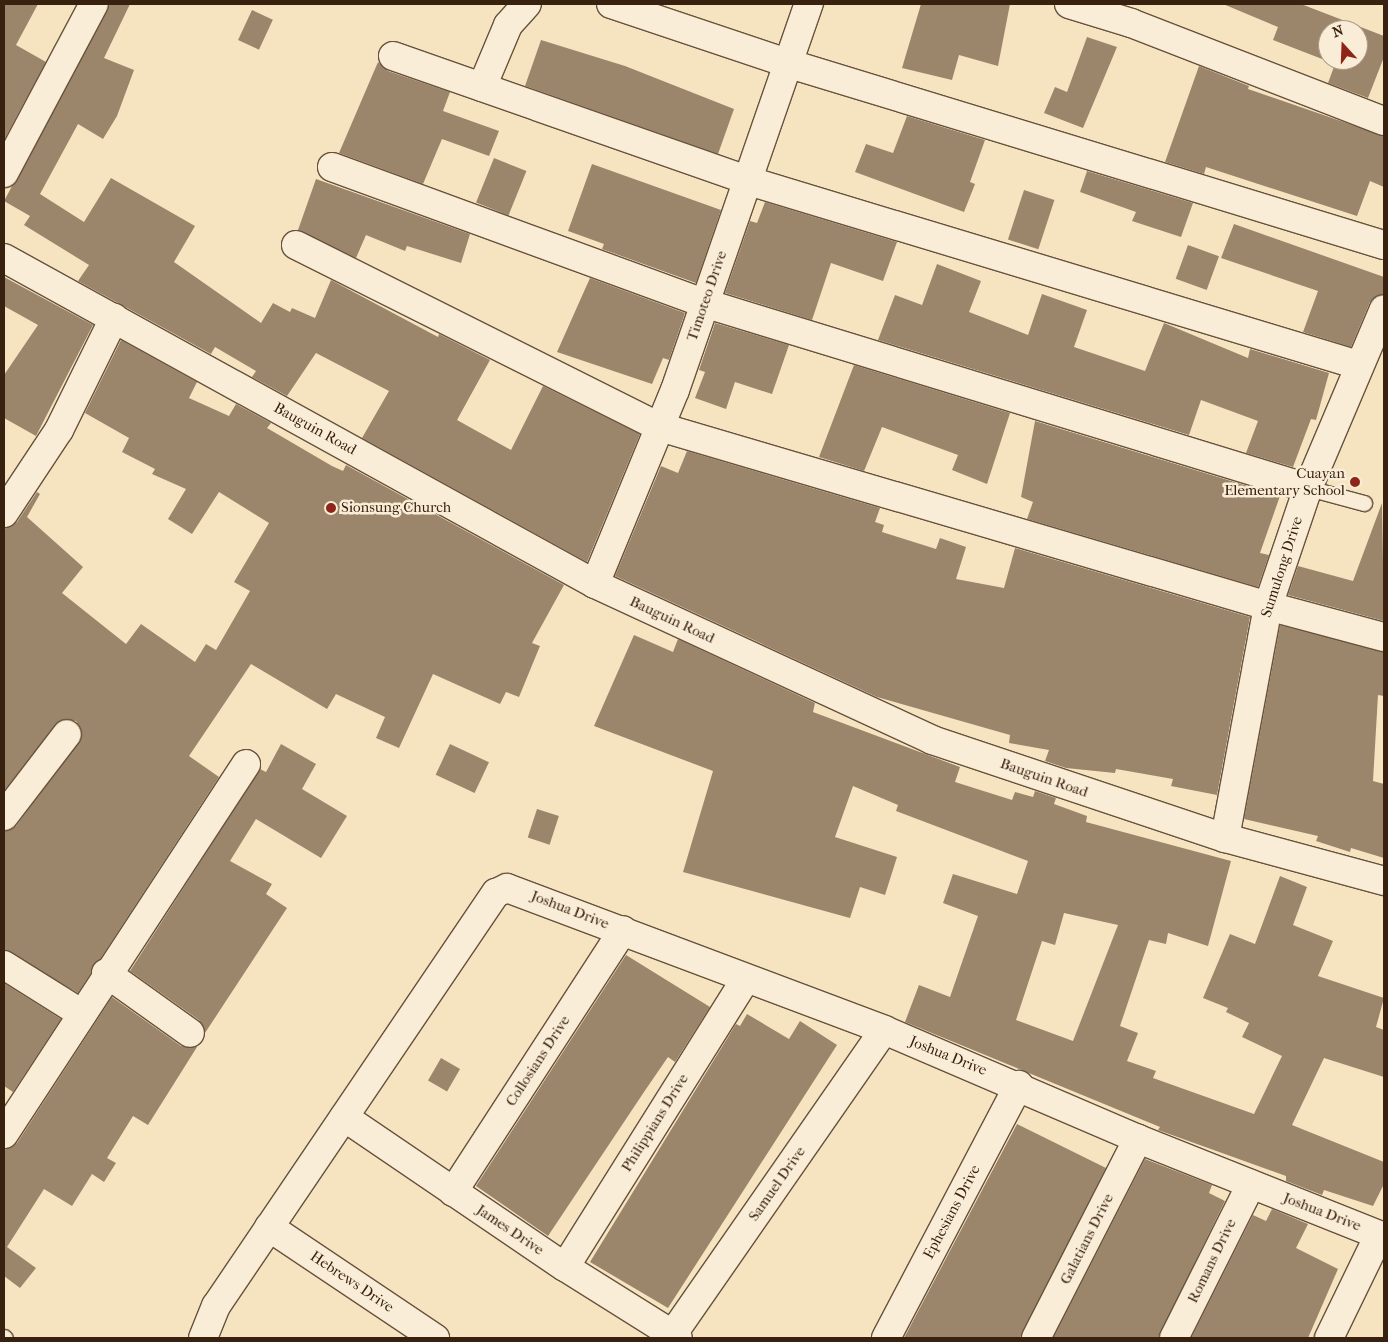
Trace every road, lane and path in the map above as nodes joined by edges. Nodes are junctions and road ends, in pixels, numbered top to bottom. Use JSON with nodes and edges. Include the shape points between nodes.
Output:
{"nodes":[{"id":1,"x":94,"y":4,"type":"edge"},
{"id":2,"x":527,"y":4,"type":"edge"},
{"id":3,"x":611,"y":4,"type":"edge"},
{"id":4,"x":809,"y":4,"type":"edge"},
{"id":5,"x":1070,"y":4,"type":"edge"},
{"id":6,"x":393,"y":56,"type":"dead end"},
{"id":7,"x":790,"y":64,"type":"junction"},
{"id":8,"x":482,"y":87,"type":"junction"},
{"id":9,"x":1384,"y":121,"type":"edge"},
{"id":10,"x":6,"y":166,"type":"edge"},
{"id":11,"x":332,"y":167,"type":"dead end"},
{"id":12,"x":749,"y":181,"type":"junction"},
{"id":13,"x":296,"y":245,"type":"dead end"},
{"id":14,"x":1384,"y":245,"type":"edge"},
{"id":15,"x":4,"y":258,"type":"edge"},
{"id":16,"x":704,"y":303,"type":"junction"},
{"id":17,"x":1383,"y":316,"type":"edge"},
{"id":18,"x":114,"y":318,"type":"junction"},
{"id":19,"x":1358,"y":365,"type":"junction"},
{"id":20,"x":660,"y":427,"type":"junction"},
{"id":21,"x":1308,"y":488,"type":"junction"},
{"id":22,"x":1364,"y":502,"type":"dead end"},
{"id":23,"x":4,"y":513,"type":"edge"},
{"id":24,"x":595,"y":584,"type":"junction"},
{"id":25,"x":1268,"y":606,"type":"junction"},
{"id":26,"x":1384,"y":637,"type":"edge"},
{"id":27,"x":67,"y":734,"type":"dead end"},
{"id":28,"x":246,"y":764,"type":"dead end"},
{"id":29,"x":4,"y":816,"type":"edge"},
{"id":30,"x":1225,"y":838,"type":"junction"},
{"id":31,"x":1384,"y":881,"type":"edge"},
{"id":32,"x":623,"y":930,"type":"junction"},
{"id":33,"x":4,"y":965,"type":"edge"},
{"id":34,"x":106,"y":973,"type":"junction"},
{"id":35,"x":746,"y":979,"type":"junction"},
{"id":36,"x":82,"y":1014,"type":"junction"},
{"id":37,"x":884,"y":1030,"type":"junction"},
{"id":38,"x":190,"y":1033,"type":"dead end"},
{"id":39,"x":1019,"y":1085,"type":"junction"},
{"id":40,"x":344,"y":1117,"type":"junction"},
{"id":41,"x":4,"y":1134,"type":"edge"},
{"id":42,"x":1138,"y":1139,"type":"junction"},
{"id":43,"x":1251,"y":1184,"type":"junction"},
{"id":44,"x":453,"y":1192,"type":"junction"},
{"id":45,"x":269,"y":1227,"type":"junction"},
{"id":46,"x":1382,"y":1236,"type":"edge"},
{"id":47,"x":565,"y":1267,"type":"junction"},
{"id":48,"x":673,"y":1337,"type":"edge"},
{"id":49,"x":204,"y":1338,"type":"edge"},
{"id":50,"x":435,"y":1338,"type":"edge"},
{"id":51,"x":886,"y":1338,"type":"edge"},
{"id":52,"x":1036,"y":1338,"type":"edge"},
{"id":53,"x":1174,"y":1338,"type":"edge"},
{"id":54,"x":1329,"y":1338,"type":"edge"}],
"edges":[{"from":1,"to":10,"type":"street"},
{"from":2,"to":8,"type":"street","via":[[508,25]]},
{"from":3,"to":7,"type":"street"},
{"from":4,"to":7,"type":"street","name":"Timoteo Drive"},
{"from":5,"to":9,"type":"street","via":[[1131,23]]},
{"from":6,"to":8,"type":"street"},
{"from":7,"to":12,"type":"street","name":"Timoteo Drive"},
{"from":7,"to":14,"type":"street"},
{"from":8,"to":12,"type":"street"},
{"from":11,"to":16,"type":"street"},
{"from":12,"to":16,"type":"street","name":"Timoteo Drive"},
{"from":12,"to":19,"type":"street"},
{"from":13,"to":20,"type":"street"},
{"from":15,"to":18,"type":"street","name":"Bauguin Road"},
{"from":16,"to":20,"type":"street","name":"Timoteo Drive"},
{"from":16,"to":21,"type":"street"},
{"from":17,"to":19,"type":"street","name":"Sumulong Drive"},
{"from":18,"to":23,"type":"street","via":[[63,423]]},
{"from":18,"to":24,"type":"street","name":"Bauguin Road"},
{"from":19,"to":21,"type":"street","name":"Sumulong Drive"},
{"from":20,"to":24,"type":"street","name":"Timoteo Drive"},
{"from":20,"to":25,"type":"street"},
{"from":21,"to":22,"type":"lane"},
{"from":21,"to":25,"type":"street","name":"Sumulong Drive"},
{"from":24,"to":30,"type":"street","name":"Bauguin Road","via":[[932,740]]},
{"from":25,"to":26,"type":"street"},
{"from":25,"to":30,"type":"street","name":"Sumulong Drive"},
{"from":27,"to":29,"type":"street"},
{"from":28,"to":34,"type":"street"},
{"from":30,"to":31,"type":"street","name":"Bauguin Road"},
{"from":32,"to":35,"type":"street","name":"Joshua Drive"},
{"from":32,"to":40,"type":"street","name":"Joshua Drive","via":[[507,888],[496,892]]},
{"from":32,"to":44,"type":"street","name":"Collosians Drive"},
{"from":33,"to":36,"type":"street"},
{"from":34,"to":36,"type":"street"},
{"from":34,"to":38,"type":"street"},
{"from":35,"to":37,"type":"street","name":"Joshua Drive"},
{"from":35,"to":47,"type":"street","name":"Philippians Drive"},
{"from":36,"to":41,"type":"street"},
{"from":37,"to":39,"type":"street","name":"Joshua Drive"},
{"from":37,"to":48,"type":"street","name":"Samuel Drive"},
{"from":39,"to":42,"type":"street","name":"Joshua Drive"},
{"from":39,"to":51,"type":"street","name":"Ephesians Drive"},
{"from":40,"to":44,"type":"street","name":"James Drive"},
{"from":40,"to":45,"type":"street"},
{"from":42,"to":43,"type":"street","name":"Joshua Drive"},
{"from":42,"to":52,"type":"street","name":"Galatians Drive"},
{"from":43,"to":46,"type":"street","name":"Joshua Drive"},
{"from":43,"to":53,"type":"street","name":"Romans Drive"},
{"from":44,"to":47,"type":"street","name":"James Drive"},
{"from":45,"to":49,"type":"street","via":[[216,1306]]},
{"from":45,"to":50,"type":"street","name":"Hebrews Drive"},
{"from":46,"to":54,"type":"street"},
{"from":47,"to":48,"type":"street","name":"James Drive"}]}
